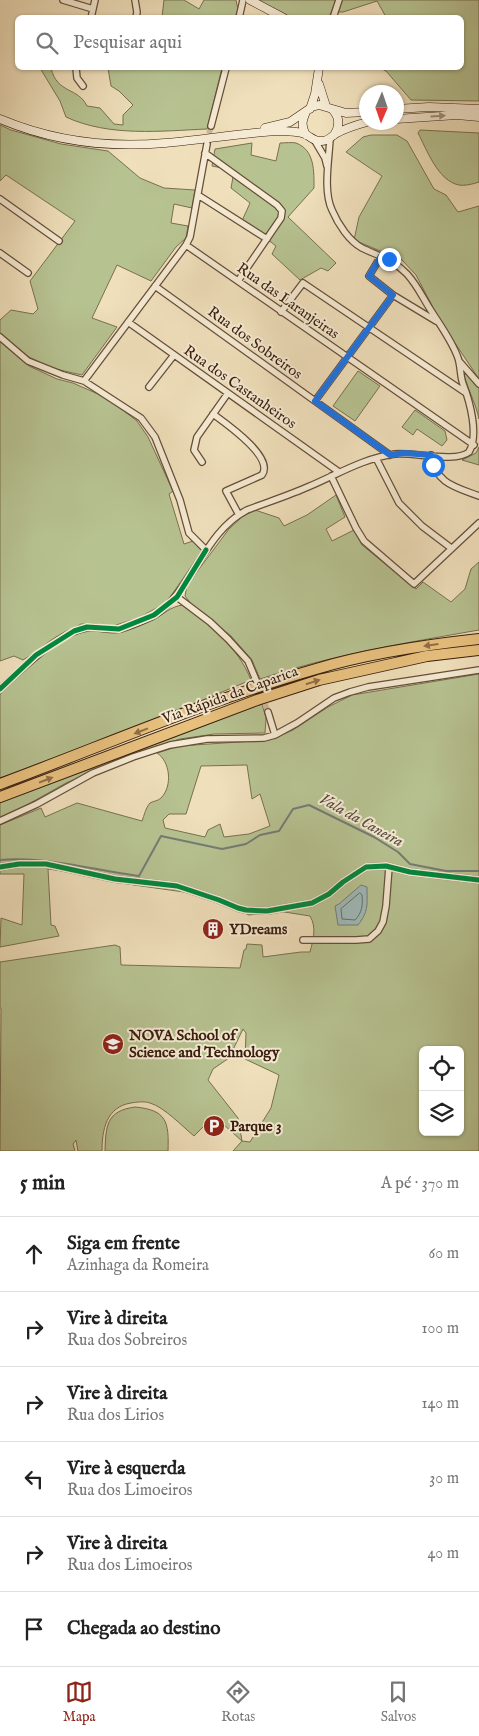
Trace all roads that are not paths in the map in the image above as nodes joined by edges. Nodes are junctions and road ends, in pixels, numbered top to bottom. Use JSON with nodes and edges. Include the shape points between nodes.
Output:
{"nodes":[{"id":1,"x":63,"y":0,"type":"edge"},
{"id":2,"x":95,"y":0,"type":"edge"},
{"id":3,"x":135,"y":0,"type":"edge"},
{"id":4,"x":243,"y":0,"type":"edge"},
{"id":5,"x":250,"y":0,"type":"edge"},
{"id":6,"x":339,"y":0,"type":"edge"},
{"id":7,"x":93,"y":9,"type":"junction"},
{"id":8,"x":92,"y":15,"type":"edge"},
{"id":9,"x":136,"y":15,"type":"edge"},
{"id":10,"x":240,"y":15,"type":"edge"},
{"id":11,"x":278,"y":15,"type":"edge"},
{"id":12,"x":334,"y":15,"type":"edge"},
{"id":13,"x":76,"y":70,"type":"edge"},
{"id":14,"x":225,"y":70,"type":"edge"},
{"id":15,"x":319,"y":70,"type":"edge"},
{"id":16,"x":318,"y":77,"type":"junction"},
{"id":17,"x":83,"y":86,"type":"dead end"},
{"id":18,"x":329,"y":108,"type":"junction"},
{"id":19,"x":404,"y":109,"type":"edge"},
{"id":20,"x":479,"y":109,"type":"edge"},
{"id":21,"x":308,"y":110,"type":"junction"},
{"id":22,"x":359,"y":112,"type":"edge"},
{"id":23,"x":0,"y":115,"type":"edge"},
{"id":24,"x":479,"y":117,"type":"edge"},
{"id":25,"x":404,"y":118,"type":"edge"},
{"id":26,"x":0,"y":120,"type":"edge"},
{"id":27,"x":359,"y":124,"type":"edge"},
{"id":28,"x":210,"y":126,"type":"tunnel mouth"},
{"id":29,"x":306,"y":135,"type":"junction"},
{"id":30,"x":332,"y":137,"type":"junction"},
{"id":31,"x":315,"y":141,"type":"junction"},
{"id":32,"x":207,"y":144,"type":"tunnel mouth"},
{"id":33,"x":205,"y":153,"type":"junction"},
{"id":34,"x":328,"y":178,"type":"junction"},
{"id":35,"x":198,"y":195,"type":"junction"},
{"id":36,"x":0,"y":199,"type":"edge"},
{"id":37,"x":267,"y":239,"type":"junction"},
{"id":38,"x":59,"y":241,"type":"dead end"},
{"id":39,"x":186,"y":245,"type":"junction"},
{"id":40,"x":0,"y":253,"type":"edge"},
{"id":41,"x":381,"y":256,"type":"junction"},
{"id":42,"x":28,"y":273,"type":"dead end"},
{"id":43,"x":238,"y":281,"type":"junction"},
{"id":44,"x":155,"y":286,"type":"junction"},
{"id":45,"x":393,"y":295,"type":"junction"},
{"id":46,"x":281,"y":312,"type":"junction"},
{"id":47,"x":128,"y":322,"type":"junction"},
{"id":48,"x":438,"y":322,"type":"junction"},
{"id":49,"x":369,"y":328,"type":"junction"},
{"id":50,"x":0,"y":337,"type":"edge"},
{"id":51,"x":174,"y":354,"type":"junction"},
{"id":52,"x":347,"y":357,"type":"junction"},
{"id":53,"x":459,"y":360,"type":"junction"},
{"id":54,"x":84,"y":381,"type":"junction"},
{"id":55,"x":479,"y":384,"type":"edge"},
{"id":56,"x":149,"y":387,"type":"dead end"},
{"id":57,"x":228,"y":393,"type":"junction"},
{"id":58,"x":468,"y":394,"type":"junction"},
{"id":59,"x":315,"y":401,"type":"junction"},
{"id":60,"x":213,"y":414,"type":"junction"},
{"id":61,"x":474,"y":445,"type":"junction"},
{"id":62,"x":390,"y":455,"type":"junction"},
{"id":63,"x":431,"y":455,"type":"junction"},
{"id":64,"x":376,"y":458,"type":"junction"},
{"id":65,"x":202,"y":462,"type":"dead end"},
{"id":66,"x":339,"y":472,"type":"junction"},
{"id":67,"x":331,"y":476,"type":"junction"},
{"id":68,"x":479,"y":496,"type":"edge"},
{"id":69,"x":239,"y":514,"type":"junction"},
{"id":70,"x":479,"y":523,"type":"edge"},
{"id":71,"x":451,"y":548,"type":"junction"},
{"id":72,"x":206,"y":550,"type":"junction"},
{"id":73,"x":176,"y":597,"type":"junction"},
{"id":74,"x":479,"y":639,"type":"edge"},
{"id":75,"x":479,"y":650,"type":"edge"},
{"id":76,"x":479,"y":670,"type":"edge"},
{"id":77,"x":256,"y":680,"type":"dead end"},
{"id":78,"x":0,"y":689,"type":"edge"},
{"id":79,"x":268,"y":712,"type":"tunnel mouth"},
{"id":80,"x":275,"y":735,"type":"junction"},
{"id":81,"x":0,"y":784,"type":"edge"},
{"id":82,"x":0,"y":797,"type":"edge"},
{"id":83,"x":0,"y":821,"type":"edge"},
{"id":84,"x":0,"y":867,"type":"edge"},
{"id":85,"x":389,"y":867,"type":"junction"},
{"id":86,"x":479,"y":880,"type":"edge"},
{"id":87,"x":303,"y":940,"type":"dead end"}],
"edges":[{"from":1,"to":7,"type":"street"},
{"from":2,"to":7,"type":"street"},
{"from":3,"to":9,"type":"street"},
{"from":4,"to":10,"type":"street"},
{"from":5,"to":11,"type":"main road"},
{"from":6,"to":12,"type":"street"},
{"from":7,"to":8,"type":"street"},
{"from":13,"to":17,"type":"street"},
{"from":14,"to":28,"type":"street"},
{"from":15,"to":16,"type":"main road"},
{"from":16,"to":18,"type":"main road"},
{"from":16,"to":21,"type":"main road"},
{"from":18,"to":21,"type":"main road","via":[[320,105]]},
{"from":18,"to":22,"type":"main road","via":[[346,113]]},
{"from":18,"to":30,"type":"main road","via":[[339,123]]},
{"from":19,"to":20,"type":"main road"},
{"from":21,"to":23,"type":"main road","via":[[290,122],[270,127],[142,140],[78,137],[33,127]]},
{"from":21,"to":29,"type":"main road","via":[[302,121]]},
{"from":25,"to":24,"type":"main road","one_way":true},
{"from":26,"to":29,"type":"main road","via":[[56,137],[106,144],[163,143],[280,131]]},
{"from":27,"to":30,"type":"main road"},
{"from":29,"to":31,"type":"main road"},
{"from":30,"to":31,"type":"main road"},
{"from":30,"to":34,"type":"street"},
{"from":31,"to":34,"type":"street","via":[[325,158]]},
{"from":32,"to":33,"type":"street"},
{"from":33,"to":35,"type":"street"},
{"from":33,"to":37,"type":"street","via":[[281,209],[282,218]]},
{"from":34,"to":41,"type":"street","via":[[329,201],[344,230],[361,247]]},
{"from":35,"to":37,"type":"street"},
{"from":35,"to":39,"type":"street"},
{"from":36,"to":38,"type":"street"},
{"from":37,"to":43,"type":"street"},
{"from":39,"to":43,"type":"street","name":"Rua das Laranjeiras"},
{"from":39,"to":44,"type":"street"},
{"from":40,"to":42,"type":"street"},
{"from":41,"to":45,"type":"street","via":[[369,276]]},
{"from":41,"to":48,"type":"street","via":[[408,275]]},
{"from":43,"to":46,"type":"street","name":"Rua das Laranjeiras"},
{"from":44,"to":47,"type":"street"},
{"from":44,"to":59,"type":"street","name":"Rua dos Sobreiros"},
{"from":45,"to":48,"type":"street"},
{"from":45,"to":49,"type":"street"},
{"from":46,"to":49,"type":"street","via":[[303,283]]},
{"from":46,"to":52,"type":"street","name":"Rua das Laranjeiras"},
{"from":47,"to":51,"type":"street","name":"Rua dos Castanheiros"},
{"from":47,"to":54,"type":"street"},
{"from":48,"to":53,"type":"street"},
{"from":49,"to":52,"type":"street"},
{"from":49,"to":58,"type":"street"},
{"from":50,"to":54,"type":"street","via":[[28,361]]},
{"from":51,"to":56,"type":"street"},
{"from":51,"to":57,"type":"street","name":"Rua dos Castanheiros"},
{"from":52,"to":59,"type":"street"},
{"from":52,"to":61,"type":"street","name":"Rua das Laranjeiras"},
{"from":53,"to":55,"type":"street"},
{"from":53,"to":58,"type":"street","via":[[461,378]]},
{"from":54,"to":72,"type":"street","via":[[141,418],[155,437],[180,500],[189,533]]},
{"from":57,"to":60,"type":"street"},
{"from":57,"to":66,"type":"street","name":"Rua dos Castanheiros"},
{"from":58,"to":61,"type":"street","via":[[477,426]]},
{"from":59,"to":62,"type":"street","name":"Rua dos Sobreiros"},
{"from":60,"to":65,"type":"street","via":[[195,445],[195,452]]},
{"from":60,"to":69,"type":"street","via":[[256,450],[264,467],[262,475],[226,491]]},
{"from":61,"to":63,"type":"street","via":[[459,456]]},
{"from":62,"to":63,"type":"street"},
{"from":62,"to":64,"type":"street"},
{"from":63,"to":68,"type":"street","via":[[436,471],[448,484]]},
{"from":64,"to":66,"type":"street"},
{"from":64,"to":71,"type":"street","via":[[398,503]]},
{"from":66,"to":67,"type":"street"},
{"from":67,"to":69,"type":"street"},
{"from":67,"to":71,"type":"street","via":[[364,541],[414,584]]},
{"from":69,"to":72,"type":"street"},
{"from":70,"to":71,"type":"street"},
{"from":72,"to":73,"type":"street"},
{"from":73,"to":77,"type":"street","via":[[228,640],[248,661]]},
{"from":73,"to":78,"type":"street","via":[[154,615],[119,629],[87,627],[74,631],[36,655]]},
{"from":74,"to":81,"type":"highway","name":"Via Rápida da Caparica","one_way":true,"via":[[382,653],[265,684]]},
{"from":82,"to":75,"type":"highway","name":"Via Rápida da Caparica","one_way":true,"via":[[257,700],[319,680],[427,656]]},
{"from":76,"to":80,"type":"street","via":[[350,692],[334,698]]},
{"from":79,"to":80,"type":"street"},
{"from":80,"to":83,"type":"street","via":[[170,745],[92,773]]},
{"from":84,"to":85,"type":"street","via":[[46,864],[115,879],[176,886],[238,908],[267,911],[312,903],[366,867]]},
{"from":85,"to":86,"type":"street"},
{"from":85,"to":87,"type":"street","via":[[386,906],[378,931],[369,938],[356,940]]}]}
